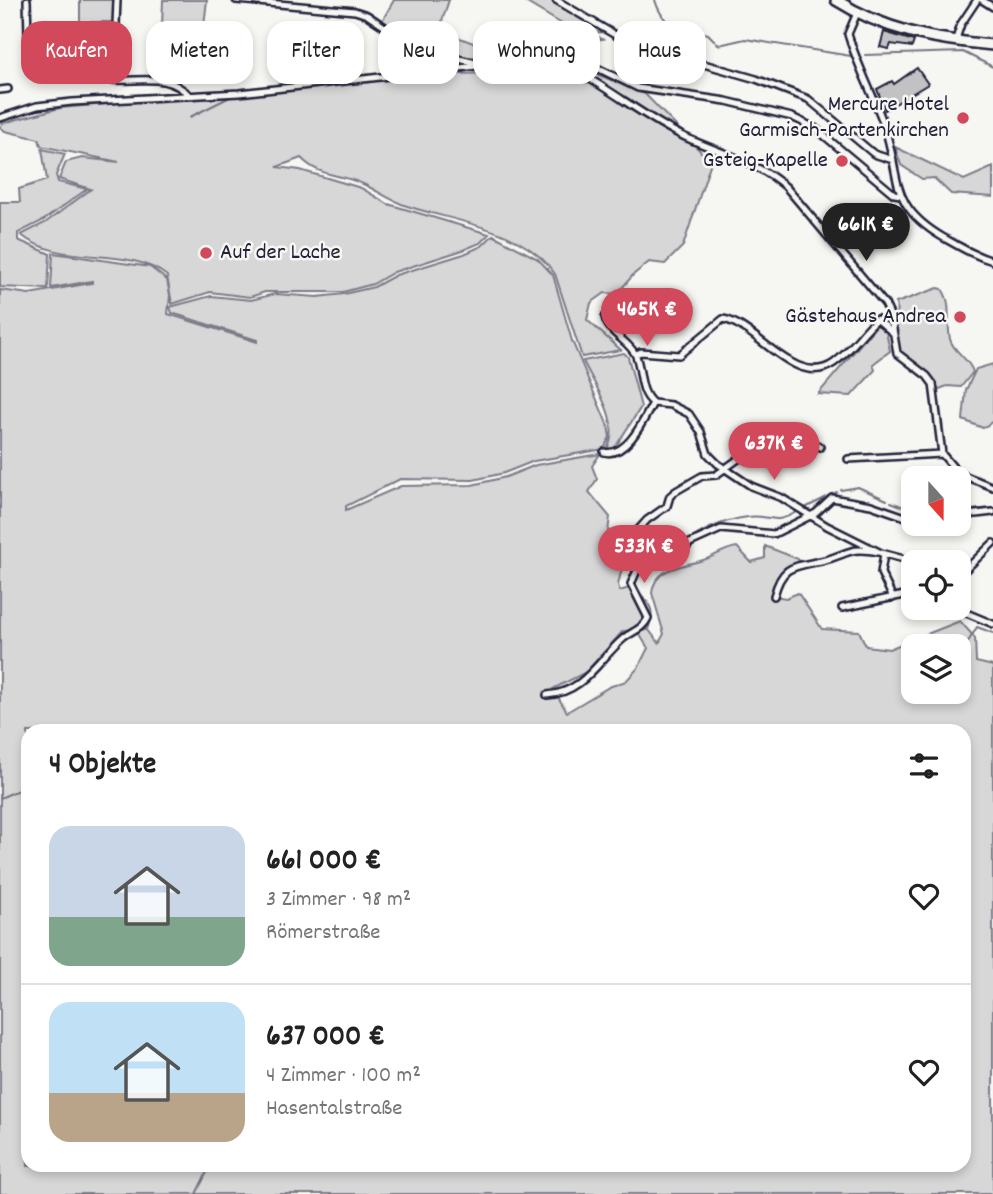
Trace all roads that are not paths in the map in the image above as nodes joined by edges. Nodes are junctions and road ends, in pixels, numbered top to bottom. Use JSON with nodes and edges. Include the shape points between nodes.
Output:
{"nodes":[{"id":1,"x":27,"y":0,"type":"edge"},
{"id":2,"x":117,"y":0,"type":"edge"},
{"id":3,"x":236,"y":0,"type":"edge"},
{"id":4,"x":556,"y":0,"type":"edge"},
{"id":5,"x":836,"y":0,"type":"edge"},
{"id":6,"x":980,"y":0,"type":"edge"},
{"id":7,"x":314,"y":2,"type":"edge"},
{"id":8,"x":993,"y":7,"type":"edge"},
{"id":9,"x":857,"y":12,"type":"junction"},
{"id":10,"x":28,"y":21,"type":"edge"},
{"id":11,"x":117,"y":21,"type":"edge"},
{"id":12,"x":955,"y":42,"type":"junction"},
{"id":13,"x":993,"y":45,"type":"edge"},
{"id":14,"x":473,"y":63,"type":"edge"},
{"id":15,"x":473,"y":67,"type":"edge"},
{"id":16,"x":600,"y":69,"type":"edge"},
{"id":17,"x":132,"y":80,"type":"edge"},
{"id":18,"x":598,"y":84,"type":"edge"},
{"id":19,"x":8,"y":89,"type":"dead end"},
{"id":20,"x":0,"y":90,"type":"edge"},
{"id":21,"x":190,"y":96,"type":"junction"},
{"id":22,"x":0,"y":118,"type":"edge"},
{"id":23,"x":893,"y":160,"type":"junction"},
{"id":24,"x":901,"y":195,"type":"junction"},
{"id":25,"x":993,"y":261,"type":"edge"},
{"id":26,"x":889,"y":312,"type":"junction"},
{"id":27,"x":605,"y":317,"type":"dead end"},
{"id":28,"x":877,"y":319,"type":"junction"},
{"id":29,"x":892,"y":332,"type":"junction"},
{"id":30,"x":636,"y":355,"type":"junction"},
{"id":31,"x":653,"y":403,"type":"junction"},
{"id":32,"x":820,"y":447,"type":"dead end"},
{"id":33,"x":604,"y":452,"type":"dead end"},
{"id":34,"x":942,"y":454,"type":"junction"},
{"id":35,"x":848,"y":459,"type":"dead end"},
{"id":36,"x":724,"y":469,"type":"junction"},
{"id":37,"x":993,"y":488,"type":"edge"},
{"id":38,"x":993,"y":512,"type":"edge"},
{"id":39,"x":901,"y":515,"type":"edge"},
{"id":40,"x":971,"y":515,"type":"edge"},
{"id":41,"x":811,"y":517,"type":"junction"},
{"id":42,"x":993,"y":543,"type":"edge"},
{"id":43,"x":622,"y":548,"type":"dead end"},
{"id":44,"x":883,"y":553,"type":"junction"},
{"id":45,"x":901,"y":558,"type":"edge"},
{"id":46,"x":971,"y":566,"type":"edge"},
{"id":47,"x":774,"y":596,"type":"dead end"},
{"id":48,"x":901,"y":596,"type":"edge"},
{"id":49,"x":893,"y":598,"type":"junction"},
{"id":50,"x":842,"y":608,"type":"dead end"},
{"id":51,"x":971,"y":615,"type":"edge"},
{"id":52,"x":993,"y":624,"type":"edge"},
{"id":53,"x":547,"y":695,"type":"dead end"}],
"edges":[{"from":1,"to":10,"type":"street"},
{"from":2,"to":11,"type":"street"},
{"from":3,"to":7,"type":"street"},
{"from":4,"to":23,"type":"street","via":[[627,42],[751,78],[817,103],[860,144]]},
{"from":5,"to":9,"type":"main road"},
{"from":6,"to":8,"type":"street"},
{"from":6,"to":12,"type":"street","via":[[961,24]]},
{"from":7,"to":14,"type":"street","via":[[367,15],[418,49]]},
{"from":9,"to":12,"type":"main road","via":[[905,32]]},
{"from":9,"to":23,"type":"street","via":[[848,34]]},
{"from":12,"to":13,"type":"main road"},
{"from":15,"to":21,"type":"street"},
{"from":16,"to":24,"type":"street","via":[[638,88],[726,101],[792,117],[815,128],[894,194]]},
{"from":17,"to":21,"type":"street","via":[[162,79],[180,85]]},
{"from":18,"to":26,"type":"street","via":[[687,138],[775,177]]},
{"from":19,"to":20,"type":"street"},
{"from":21,"to":22,"type":"street","via":[[37,106]]},
{"from":23,"to":24,"type":"street"},
{"from":24,"to":25,"type":"street","via":[[909,212],[925,228]]},
{"from":26,"to":28,"type":"street"},
{"from":26,"to":29,"type":"street"},
{"from":27,"to":30,"type":"street"},
{"from":28,"to":29,"type":"street"},
{"from":28,"to":30,"type":"street","via":[[834,363],[822,369],[797,365],[737,323],[723,319],[679,355]]},
{"from":29,"to":34,"type":"street","via":[[897,353],[933,384]]},
{"from":30,"to":31,"type":"street","via":[[645,392]]},
{"from":31,"to":33,"type":"street","via":[[632,439],[611,453]]},
{"from":31,"to":36,"type":"street","via":[[689,414],[708,454]]},
{"from":32,"to":36,"type":"street","via":[[806,440],[770,442]]},
{"from":34,"to":35,"type":"street"},
{"from":34,"to":37,"type":"street","via":[[958,473]]},
{"from":36,"to":41,"type":"street"},
{"from":36,"to":43,"type":"street","via":[[670,496],[667,506]]},
{"from":38,"to":40,"type":"street"},
{"from":39,"to":41,"type":"street","via":[[835,498]]},
{"from":41,"to":44,"type":"street"},
{"from":41,"to":53,"type":"street","via":[[769,534],[720,529],[685,549],[639,566],[631,584],[648,618],[645,625],[626,637],[588,678]]},
{"from":42,"to":46,"type":"street"},
{"from":44,"to":45,"type":"street"},
{"from":44,"to":47,"type":"street","via":[[856,548],[791,567],[777,581]]},
{"from":44,"to":49,"type":"street","via":[[881,573]]},
{"from":48,"to":49,"type":"street"},
{"from":49,"to":50,"type":"street"},
{"from":51,"to":52,"type":"street"}]}
